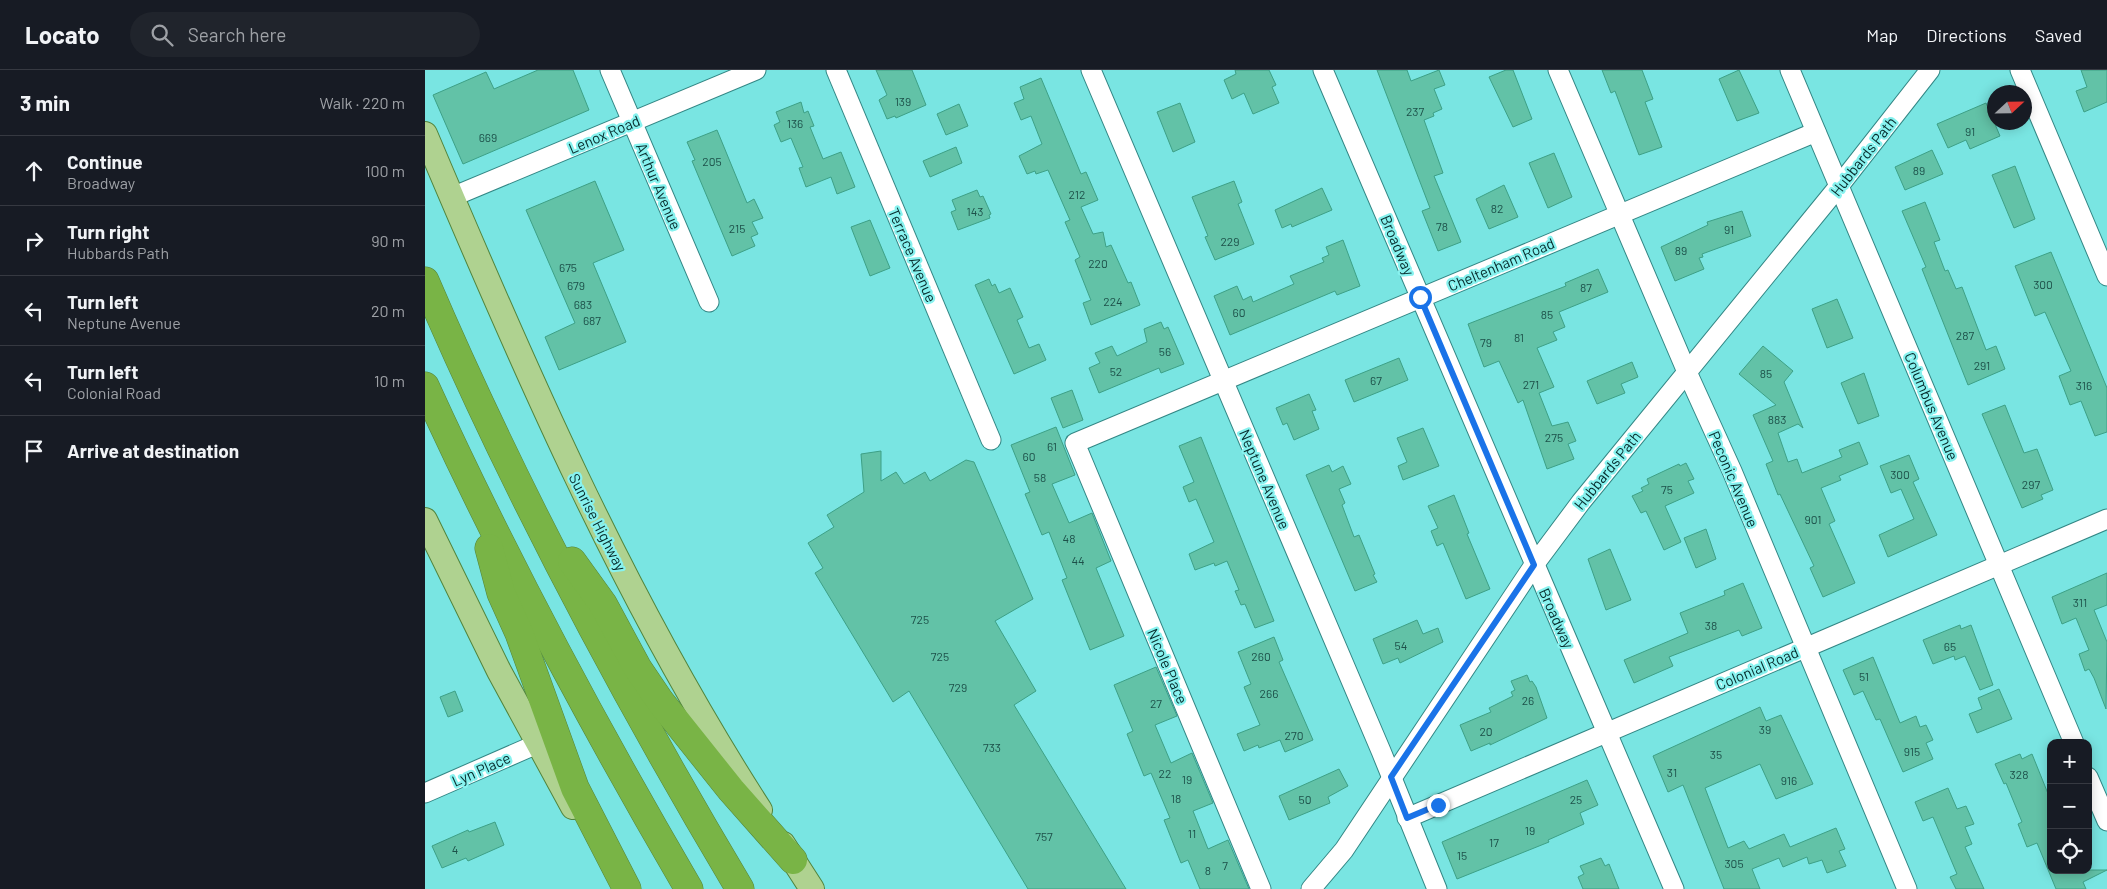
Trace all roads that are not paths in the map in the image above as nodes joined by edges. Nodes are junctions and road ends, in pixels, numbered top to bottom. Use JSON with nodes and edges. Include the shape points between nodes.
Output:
{"nodes":[{"id":1,"x":609,"y":70,"type":"edge"},
{"id":2,"x":756,"y":70,"type":"edge"},
{"id":3,"x":836,"y":70,"type":"edge"},
{"id":4,"x":1091,"y":70,"type":"edge"},
{"id":5,"x":1323,"y":70,"type":"edge"},
{"id":6,"x":1558,"y":70,"type":"edge"},
{"id":7,"x":1789,"y":70,"type":"edge"},
{"id":8,"x":1930,"y":70,"type":"edge"},
{"id":9,"x":2019,"y":70,"type":"edge"},
{"id":10,"x":632,"y":123,"type":"junction"},
{"id":11,"x":1816,"y":132,"type":"junction"},
{"id":12,"x":425,"y":134,"type":"edge"},
{"id":13,"x":1839,"y":186,"type":"junction"},
{"id":14,"x":452,"y":197,"type":"junction"},
{"id":15,"x":1620,"y":214,"type":"junction"},
{"id":16,"x":2107,"y":276,"type":"edge"},
{"id":17,"x":425,"y":281,"type":"edge"},
{"id":18,"x":1420,"y":297,"type":"junction"},
{"id":19,"x":709,"y":302,"type":"dead end"},
{"id":20,"x":1687,"y":372,"type":"junction"},
{"id":21,"x":1224,"y":382,"type":"junction"},
{"id":22,"x":425,"y":386,"type":"edge"},
{"id":23,"x":991,"y":440,"type":"dead end"},
{"id":24,"x":1075,"y":443,"type":"joint"},
{"id":25,"x":470,"y":482,"type":"junction"},
{"id":26,"x":522,"y":493,"type":"junction"},
{"id":27,"x":2107,"y":518,"type":"edge"},
{"id":28,"x":425,"y":520,"type":"edge"},
{"id":29,"x":432,"y":552,"type":"edge"},
{"id":30,"x":1998,"y":564,"type":"junction"},
{"id":31,"x":1534,"y":565,"type":"junction"},
{"id":32,"x":1805,"y":647,"type":"junction"},
{"id":33,"x":1607,"y":731,"type":"junction"},
{"id":34,"x":2072,"y":739,"type":"edge"},
{"id":35,"x":537,"y":744,"type":"junction"},
{"id":36,"x":1391,"y":777,"type":"junction"},
{"id":37,"x":2091,"y":784,"type":"edge"},
{"id":38,"x":425,"y":793,"type":"edge"},
{"id":39,"x":1407,"y":818,"type":"junction"},
{"id":40,"x":2107,"y":821,"type":"edge"},
{"id":41,"x":793,"y":860,"type":"junction"},
{"id":42,"x":623,"y":889,"type":"edge"},
{"id":43,"x":627,"y":889,"type":"edge"},
{"id":44,"x":689,"y":889,"type":"edge"},
{"id":45,"x":740,"y":889,"type":"edge"},
{"id":46,"x":812,"y":889,"type":"edge"},
{"id":47,"x":1261,"y":889,"type":"edge"},
{"id":48,"x":1311,"y":889,"type":"edge"},
{"id":49,"x":1437,"y":889,"type":"edge"},
{"id":50,"x":1674,"y":889,"type":"edge"},
{"id":51,"x":1907,"y":889,"type":"edge"}],
"edges":[{"from":1,"to":10,"type":"street","name":"Arthur Avenue"},
{"from":2,"to":10,"type":"street","name":"Lenox Road"},
{"from":3,"to":23,"type":"street","name":"Terrace Avenue"},
{"from":4,"to":21,"type":"street","name":"Neptune Avenue"},
{"from":5,"to":18,"type":"street","name":"Broadway"},
{"from":6,"to":15,"type":"street","name":"Peconic Avenue"},
{"from":7,"to":11,"type":"street","name":"Columbus Avenue"},
{"from":8,"to":13,"type":"street","name":"Hubbards Path"},
{"from":9,"to":16,"type":"street"},
{"from":10,"to":14,"type":"street","name":"Lenox Road"},
{"from":10,"to":19,"type":"street","name":"Arthur Avenue"},
{"from":11,"to":13,"type":"street","name":"Columbus Avenue"},
{"from":11,"to":15,"type":"street","name":"Cheltenham Road"},
{"from":12,"to":14,"type":"main road","name":"Sunrise Highway"},
{"from":13,"to":20,"type":"street","name":"Hubbards Path"},
{"from":13,"to":30,"type":"street","name":"Columbus Avenue"},
{"from":14,"to":41,"type":"main road","name":"Sunrise Highway","via":[[567,460],[626,576],[706,721]]},
{"from":15,"to":18,"type":"street","name":"Cheltenham Road"},
{"from":15,"to":20,"type":"street","name":"Peconic Avenue"},
{"from":17,"to":26,"type":"highway"},
{"from":18,"to":21,"type":"street","name":"Cheltenham Road"},
{"from":18,"to":31,"type":"street","name":"Broadway"},
{"from":20,"to":31,"type":"street","name":"Hubbards Path"},
{"from":20,"to":32,"type":"street","name":"Peconic Avenue"},
{"from":21,"to":24,"type":"street","name":"Cheltenham Road"},
{"from":21,"to":36,"type":"street","name":"Neptune Avenue"},
{"from":22,"to":25,"type":"highway"},
{"from":24,"to":47,"type":"street","name":"Nicole Place"},
{"from":25,"to":43,"type":"highway","via":[[501,593],[519,633],[572,780]]},
{"from":25,"to":44,"type":"highway","via":[[567,674]]},
{"from":26,"to":41,"type":"highway","via":[[603,604],[637,667],[660,701],[731,790]]},
{"from":26,"to":45,"type":"highway","via":[[595,635]]},
{"from":27,"to":30,"type":"street","name":"Colonial Road"},
{"from":28,"to":29,"type":"main road"},
{"from":29,"to":35,"type":"main road"},
{"from":30,"to":32,"type":"street","name":"Colonial Road"},
{"from":30,"to":34,"type":"street","name":"Columbus Avenue"},
{"from":31,"to":33,"type":"street","name":"Broadway"},
{"from":31,"to":36,"type":"street","name":"Hubbards Path"},
{"from":32,"to":33,"type":"street","name":"Colonial Road"},
{"from":32,"to":51,"type":"street","name":"Peconic Avenue"},
{"from":33,"to":39,"type":"street","name":"Colonial Road"},
{"from":33,"to":50,"type":"street","name":"Broadway"},
{"from":35,"to":38,"type":"street","name":"Lyn Place"},
{"from":35,"to":42,"type":"main road"},
{"from":36,"to":39,"type":"street","name":"Neptune Avenue"},
{"from":36,"to":48,"type":"street","name":"Hubbards Path","via":[[1344,850]]},
{"from":37,"to":40,"type":"street"},
{"from":39,"to":49,"type":"street","name":"Neptune Avenue"},
{"from":41,"to":46,"type":"main road","name":"Sunrise Highway"}]}
